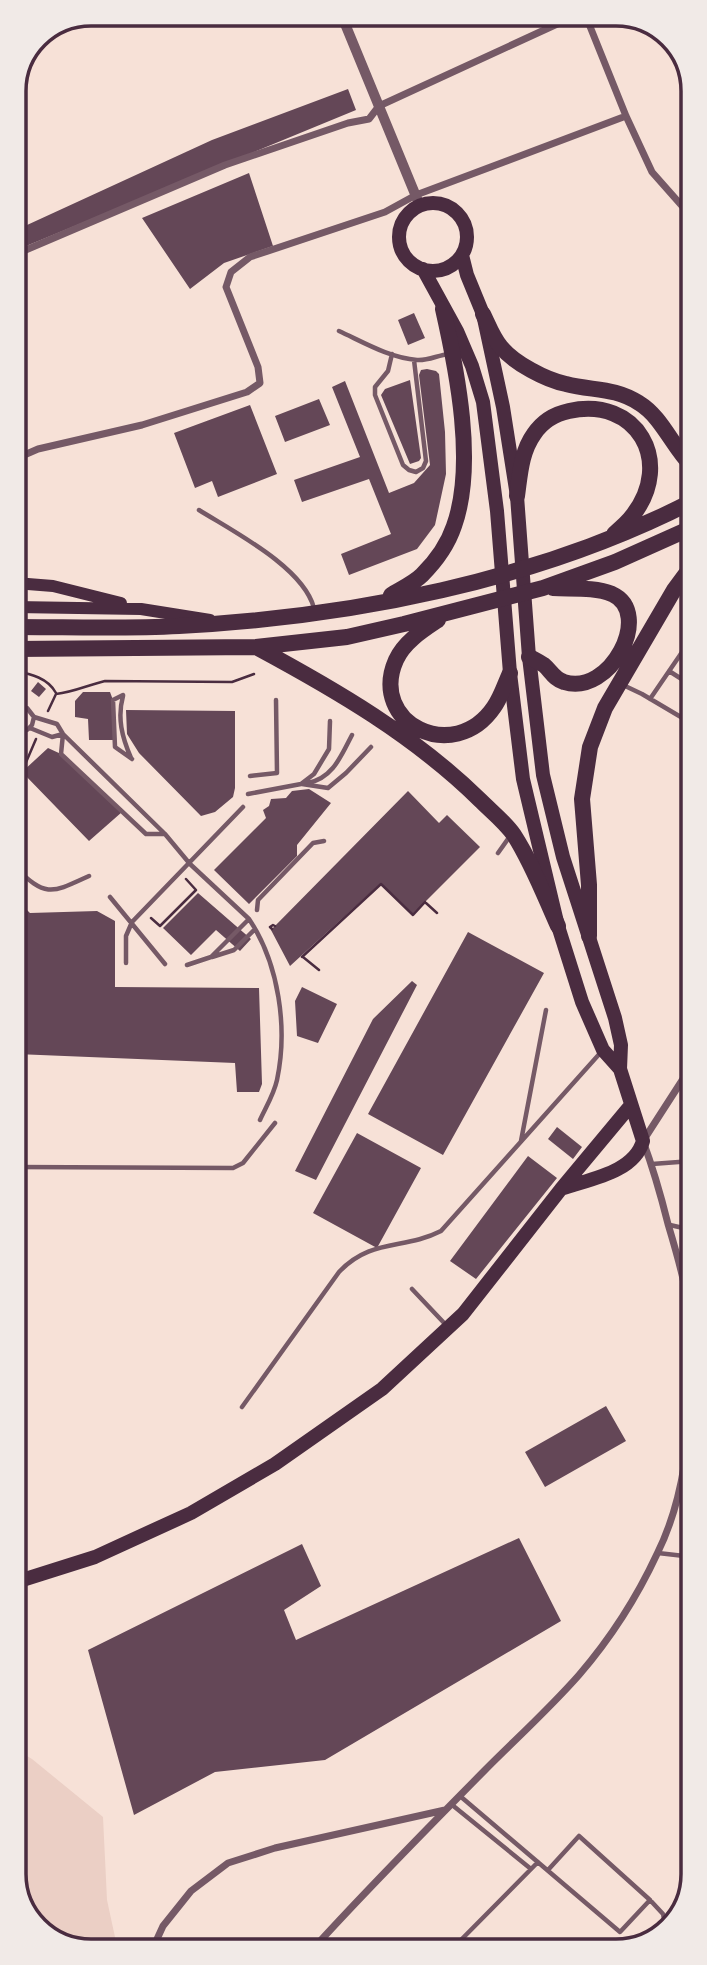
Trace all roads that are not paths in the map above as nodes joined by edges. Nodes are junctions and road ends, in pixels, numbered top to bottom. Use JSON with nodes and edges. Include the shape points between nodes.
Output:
{"nodes":[{"id":1,"x":346,"y":26,"type":"edge"},
{"id":2,"x":553,"y":26,"type":"edge"},
{"id":3,"x":591,"y":26,"type":"edge"},
{"id":4,"x":379,"y":106,"type":"junction"},
{"id":5,"x":625,"y":116,"type":"junction"},
{"id":6,"x":418,"y":201,"type":"junction"},
{"id":7,"x":681,"y":205,"type":"edge"},
{"id":8,"x":26,"y":249,"type":"edge"},
{"id":9,"x":462,"y":255,"type":"junction"},
{"id":10,"x":424,"y":269,"type":"junction"},
{"id":11,"x":443,"y":309,"type":"junction"},
{"id":12,"x":483,"y":314,"type":"junction"},
{"id":13,"x":339,"y":331,"type":"dead end"},
{"id":14,"x":392,"y":354,"type":"junction"},
{"id":15,"x":454,"y":354,"type":"junction"},
{"id":16,"x":414,"y":360,"type":"junction"},
{"id":17,"x":26,"y":454,"type":"edge"},
{"id":18,"x":681,"y":455,"type":"edge"},
{"id":19,"x":517,"y":502,"type":"junction"},
{"id":20,"x":681,"y":507,"type":"edge"},
{"id":21,"x":199,"y":510,"type":"dead end"},
{"id":22,"x":681,"y":532,"type":"edge"},
{"id":23,"x":610,"y":539,"type":"junction"},
{"id":24,"x":681,"y":581,"type":"edge"},
{"id":25,"x":26,"y":584,"type":"edge"},
{"id":26,"x":543,"y":588,"type":"junction"},
{"id":27,"x":380,"y":602,"type":"junction"},
{"id":28,"x":26,"y":607,"type":"edge"},
{"id":29,"x":141,"y":609,"type":"junction"},
{"id":30,"x":452,"y":611,"type":"junction"},
{"id":31,"x":316,"y":612,"type":"junction"},
{"id":32,"x":227,"y":623,"type":"junction"},
{"id":33,"x":26,"y":627,"type":"edge"},
{"id":34,"x":256,"y":647,"type":"junction"},
{"id":35,"x":26,"y":649,"type":"edge"},
{"id":36,"x":680,"y":655,"type":"edge"},
{"id":37,"x":529,"y":657,"type":"junction"},
{"id":38,"x":669,"y":671,"type":"junction"},
{"id":39,"x":510,"y":673,"type":"junction"},
{"id":40,"x":681,"y":679,"type":"edge"},
{"id":41,"x":619,"y":684,"type":"junction"},
{"id":42,"x":123,"y":695,"type":"joint"},
{"id":43,"x":650,"y":699,"type":"junction"},
{"id":44,"x":276,"y":700,"type":"dead end"},
{"id":45,"x":26,"y":708,"type":"edge"},
{"id":46,"x":34,"y":717,"type":"junction"},
{"id":47,"x":681,"y":717,"type":"edge"},
{"id":48,"x":330,"y":721,"type":"dead end"},
{"id":49,"x":30,"y":728,"type":"junction"},
{"id":50,"x":26,"y":731,"type":"edge"},
{"id":51,"x":63,"y":734,"type":"junction"},
{"id":52,"x":352,"y":735,"type":"dead end"},
{"id":53,"x":371,"y":747,"type":"dead end"},
{"id":54,"x":250,"y":776,"type":"dead end"},
{"id":55,"x":301,"y":784,"type":"junction"},
{"id":56,"x":248,"y":794,"type":"dead end"},
{"id":57,"x":243,"y":807,"type":"dead end"},
{"id":58,"x":512,"y":832,"type":"junction"},
{"id":59,"x":165,"y":834,"type":"junction"},
{"id":60,"x":324,"y":841,"type":"dead end"},
{"id":61,"x":498,"y":853,"type":"dead end"},
{"id":62,"x":190,"y":864,"type":"junction"},
{"id":63,"x":26,"y":876,"type":"edge"},
{"id":64,"x":89,"y":876,"type":"dead end"},
{"id":65,"x":110,"y":897,"type":"dead end"},
{"id":66,"x":257,"y":911,"type":"dead end"},
{"id":67,"x":248,"y":919,"type":"junction"},
{"id":68,"x":132,"y":922,"type":"junction"},
{"id":69,"x":558,"y":926,"type":"junction"},
{"id":70,"x":255,"y":929,"type":"junction"},
{"id":71,"x":590,"y":936,"type":"junction"},
{"id":72,"x":211,"y":957,"type":"junction"},
{"id":73,"x":125,"y":963,"type":"dead end"},
{"id":74,"x":165,"y":964,"type":"dead end"},
{"id":75,"x":187,"y":965,"type":"dead end"},
{"id":76,"x":547,"y":1010,"type":"dead end"},
{"id":77,"x":603,"y":1050,"type":"junction"},
{"id":78,"x":620,"y":1069,"type":"junction"},
{"id":79,"x":681,"y":1082,"type":"edge"},
{"id":80,"x":631,"y":1105,"type":"junction"},
{"id":81,"x":260,"y":1120,"type":"dead end"},
{"id":82,"x":275,"y":1123,"type":"dead end"},
{"id":83,"x":643,"y":1141,"type":"junction"},
{"id":84,"x":521,"y":1142,"type":"junction"},
{"id":85,"x":681,"y":1162,"type":"edge"},
{"id":86,"x":652,"y":1164,"type":"junction"},
{"id":87,"x":26,"y":1167,"type":"edge"},
{"id":88,"x":561,"y":1189,"type":"junction"},
{"id":89,"x":669,"y":1225,"type":"junction"},
{"id":90,"x":681,"y":1228,"type":"edge"},
{"id":91,"x":681,"y":1268,"type":"edge"},
{"id":92,"x":412,"y":1289,"type":"dead end"},
{"id":93,"x":449,"y":1328,"type":"junction"},
{"id":94,"x":242,"y":1407,"type":"dead end"},
{"id":95,"x":681,"y":1476,"type":"edge"},
{"id":96,"x":658,"y":1553,"type":"junction"},
{"id":97,"x":681,"y":1556,"type":"edge"},
{"id":98,"x":26,"y":1579,"type":"edge"},
{"id":99,"x":460,"y":1796,"type":"junction"},
{"id":100,"x":449,"y":1807,"type":"junction"},
{"id":101,"x":538,"y":1862,"type":"junction"},
{"id":102,"x":531,"y":1869,"type":"junction"},
{"id":103,"x":548,"y":1870,"type":"junction"},
{"id":104,"x":650,"y":1900,"type":"junction"},
{"id":105,"x":664,"y":1917,"type":"edge"},
{"id":106,"x":157,"y":1939,"type":"edge"},
{"id":107,"x":323,"y":1939,"type":"edge"},
{"id":108,"x":462,"y":1939,"type":"edge"}],
"edges":[{"from":1,"to":4,"type":"street"},
{"from":2,"to":4,"type":"street"},
{"from":3,"to":5,"type":"street"},
{"from":4,"to":6,"type":"street"},
{"from":4,"to":8,"type":"street","via":[[369,119],[348,122],[225,165]]},
{"from":5,"to":6,"type":"street"},
{"from":5,"to":7,"type":"street","via":[[652,172]]},
{"from":6,"to":9,"type":"main road","via":[[441,204],[459,215],[467,234]]},
{"from":6,"to":10,"type":"main road","via":[[404,219],[399,239],[406,258]]},
{"from":6,"to":17,"type":"street","via":[[250,257],[231,272],[226,287],[258,367],[260,383],[247,392],[142,425]]},
{"from":9,"to":10,"type":"main road","via":[[445,268]]},
{"from":9,"to":12,"type":"main road"},
{"from":10,"to":11,"type":"main road"},
{"from":11,"to":15,"type":"highway"},
{"from":11,"to":39,"type":"main road","via":[[457,331],[483,402]]},
{"from":12,"to":18,"type":"highway","via":[[501,348],[531,370],[566,384],[617,391],[640,403]]},
{"from":12,"to":19,"type":"main road"},
{"from":13,"to":14,"type":"lane"},
{"from":14,"to":16,"type":"lane"},
{"from":14,"to":16,"type":"lane","via":[[375,395],[403,465],[416,472],[426,461]]},
{"from":15,"to":16,"type":"lane"},
{"from":15,"to":27,"type":"highway","via":[[463,458],[454,528],[421,577]]},
{"from":19,"to":23,"type":"highway","via":[[523,454],[545,422],[585,407],[617,413],[637,430],[650,463],[645,494],[634,515]]},
{"from":19,"to":37,"type":"main road"},
{"from":20,"to":23,"type":"highway"},
{"from":21,"to":31,"type":"lane","via":[[279,561],[310,595]]},
{"from":22,"to":26,"type":"highway"},
{"from":23,"to":27,"type":"highway","via":[[544,563]]},
{"from":24,"to":41,"type":"highway"},
{"from":25,"to":29,"type":"main road","via":[[53,586]]},
{"from":26,"to":30,"type":"highway"},
{"from":26,"to":37,"type":"highway","via":[[600,590],[614,595],[628,609],[628,630],[619,656],[594,681],[565,682]]},
{"from":27,"to":31,"type":"highway"},
{"from":28,"to":29,"type":"main road"},
{"from":29,"to":32,"type":"main road"},
{"from":30,"to":34,"type":"highway","via":[[346,637]]},
{"from":30,"to":39,"type":"highway","via":[[420,632],[397,658],[393,694],[405,719],[433,736],[464,732],[494,707]]},
{"from":31,"to":32,"type":"highway"},
{"from":32,"to":33,"type":"highway"},
{"from":34,"to":35,"type":"highway"},
{"from":34,"to":58,"type":"highway","via":[[350,699],[422,749]]},
{"from":36,"to":38,"type":"lane"},
{"from":37,"to":71,"type":"main road","via":[[543,775],[562,857]]},
{"from":38,"to":40,"type":"lane"},
{"from":38,"to":43,"type":"lane"},
{"from":39,"to":69,"type":"main road","via":[[523,779]]},
{"from":41,"to":43,"type":"lane"},
{"from":41,"to":71,"type":"highway","via":[[596,728],[584,775],[582,826]]},
{"from":42,"to":42,"type":"lane","via":[[121,726],[132,759],[115,747],[113,700]]},
{"from":43,"to":47,"type":"lane"},
{"from":44,"to":54,"type":"lane","via":[[277,773]]},
{"from":45,"to":46,"type":"lane"},
{"from":46,"to":49,"type":"lane"},
{"from":46,"to":51,"type":"lane","via":[[57,724]]},
{"from":48,"to":55,"type":"lane","via":[[329,749],[314,774]]},
{"from":49,"to":50,"type":"lane"},
{"from":49,"to":51,"type":"lane","via":[[52,737]]},
{"from":51,"to":59,"type":"lane"},
{"from":51,"to":59,"type":"lane","via":[[61,754],[146,834]]},
{"from":52,"to":55,"type":"lane","via":[[329,773],[321,780]]},
{"from":53,"to":55,"type":"lane","via":[[328,788]]},
{"from":55,"to":56,"type":"lane"},
{"from":57,"to":62,"type":"lane"},
{"from":58,"to":61,"type":"lane"},
{"from":58,"to":69,"type":"highway"},
{"from":59,"to":62,"type":"lane"},
{"from":60,"to":66,"type":"lane","via":[[313,843],[258,900]]},
{"from":62,"to":67,"type":"lane"},
{"from":62,"to":68,"type":"lane"},
{"from":63,"to":64,"type":"lane","via":[[36,886],[57,891]]},
{"from":65,"to":68,"type":"lane"},
{"from":67,"to":70,"type":"lane"},
{"from":67,"to":72,"type":"lane"},
{"from":68,"to":73,"type":"lane","via":[[126,936]]},
{"from":68,"to":74,"type":"lane"},
{"from":69,"to":77,"type":"main road"},
{"from":70,"to":72,"type":"lane","via":[[234,950]]},
{"from":70,"to":81,"type":"lane","via":[[275,979],[281,1026],[276,1083]]},
{"from":71,"to":78,"type":"main road","via":[[621,1045]]},
{"from":72,"to":75,"type":"lane"},
{"from":76,"to":84,"type":"lane"},
{"from":77,"to":78,"type":"main road"},
{"from":77,"to":84,"type":"lane"},
{"from":78,"to":80,"type":"main road"},
{"from":79,"to":83,"type":"street"},
{"from":80,"to":83,"type":"main road"},
{"from":80,"to":88,"type":"main road"},
{"from":82,"to":87,"type":"lane","via":[[243,1163],[233,1168]]},
{"from":83,"to":86,"type":"street"},
{"from":83,"to":88,"type":"main road","via":[[625,1166]]},
{"from":84,"to":94,"type":"lane","via":[[441,1231],[353,1258]]},
{"from":85,"to":86,"type":"lane"},
{"from":86,"to":89,"type":"street"},
{"from":88,"to":93,"type":"main road"},
{"from":89,"to":90,"type":"lane"},
{"from":89,"to":91,"type":"street"},
{"from":92,"to":93,"type":"lane"},
{"from":93,"to":98,"type":"main road","via":[[382,1390],[234,1489],[95,1557]]},
{"from":95,"to":96,"type":"street"},
{"from":96,"to":97,"type":"lane"},
{"from":96,"to":99,"type":"street","via":[[616,1626],[578,1675]]},
{"from":99,"to":100,"type":"street"},
{"from":99,"to":101,"type":"lane"},
{"from":100,"to":102,"type":"lane"},
{"from":100,"to":106,"type":"street","via":[[228,1863],[191,1891]]},
{"from":100,"to":107,"type":"street"},
{"from":101,"to":102,"type":"lane"},
{"from":101,"to":103,"type":"lane"},
{"from":102,"to":108,"type":"lane"},
{"from":103,"to":104,"type":"lane","via":[[620,1932]]},
{"from":103,"to":104,"type":"lane","via":[[579,1836]]},
{"from":104,"to":105,"type":"lane"}]}
